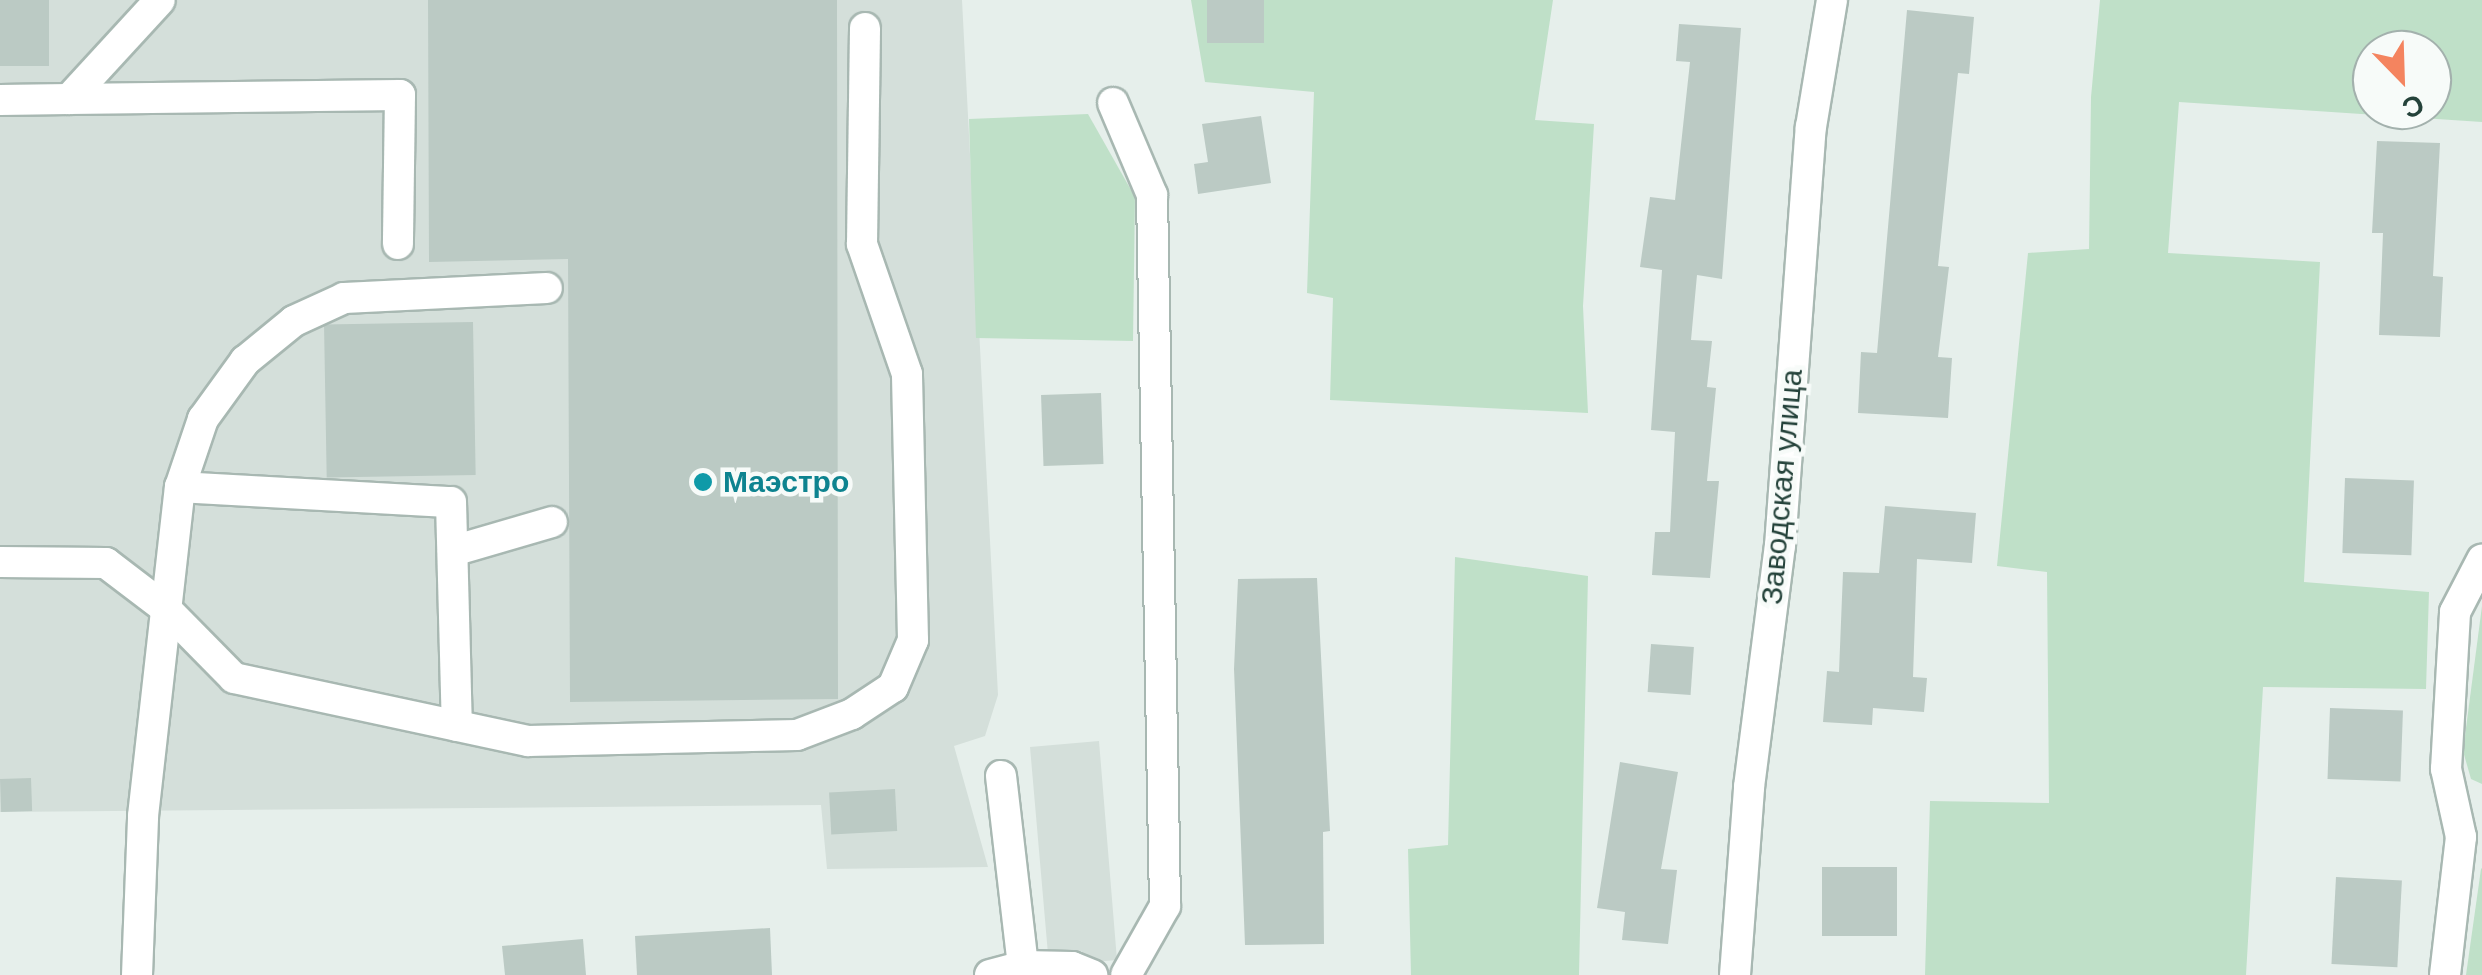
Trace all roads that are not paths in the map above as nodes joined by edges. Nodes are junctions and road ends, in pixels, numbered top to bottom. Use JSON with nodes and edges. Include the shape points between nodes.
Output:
{"nodes":[{"id":1,"x":160,"y":0,"type":"edge"},
{"id":2,"x":1832,"y":0,"type":"edge"},
{"id":3,"x":865,"y":28,"type":"dead end"},
{"id":4,"x":69,"y":99,"type":"junction"},
{"id":5,"x":0,"y":100,"type":"edge"},
{"id":6,"x":1113,"y":103,"type":"dead end"},
{"id":7,"x":398,"y":244,"type":"dead end"},
{"id":8,"x":547,"y":288,"type":"dead end"},
{"id":9,"x":180,"y":487,"type":"junction"},
{"id":10,"x":552,"y":522,"type":"dead end"},
{"id":11,"x":453,"y":552,"type":"junction"},
{"id":12,"x":2482,"y":560,"type":"edge"},
{"id":13,"x":0,"y":562,"type":"edge"},
{"id":14,"x":166,"y":608,"type":"junction"},
{"id":15,"x":457,"y":726,"type":"junction"},
{"id":16,"x":1001,"y":776,"type":"dead end"},
{"id":17,"x":1023,"y":966,"type":"junction"},
{"id":18,"x":137,"y":975,"type":"edge"},
{"id":19,"x":990,"y":975,"type":"edge"},
{"id":20,"x":1092,"y":975,"type":"edge"},
{"id":21,"x":1126,"y":975,"type":"edge"},
{"id":22,"x":1735,"y":975,"type":"edge"},
{"id":23,"x":2444,"y":975,"type":"edge"}],
"edges":[{"from":1,"to":4,"type":"street"},
{"from":2,"to":22,"type":"street","name":"Заводская улица","via":[[1811,127],[1780,546],[1749,787]]},
{"from":3,"to":15,"type":"street","via":[[862,244],[906,374],[913,640],[893,687],[852,714],[797,735],[528,741]]},
{"from":4,"to":5,"type":"street"},
{"from":4,"to":7,"type":"street","via":[[400,94]]},
{"from":6,"to":21,"type":"street","via":[[1152,195],[1165,906]]},
{"from":8,"to":9,"type":"street","via":[[344,298],[294,321],[245,361],[203,419]]},
{"from":9,"to":11,"type":"street","via":[[452,502]]},
{"from":9,"to":14,"type":"street"},
{"from":10,"to":11,"type":"street"},
{"from":11,"to":15,"type":"street"},
{"from":12,"to":23,"type":"street","via":[[2455,612],[2446,769],[2462,837]]},
{"from":13,"to":14,"type":"street","via":[[106,564]]},
{"from":14,"to":15,"type":"street","via":[[234,678]]},
{"from":14,"to":18,"type":"street","via":[[143,816]]},
{"from":16,"to":17,"type":"street"},
{"from":17,"to":19,"type":"street"},
{"from":17,"to":20,"type":"street","via":[[1072,966]]}]}
